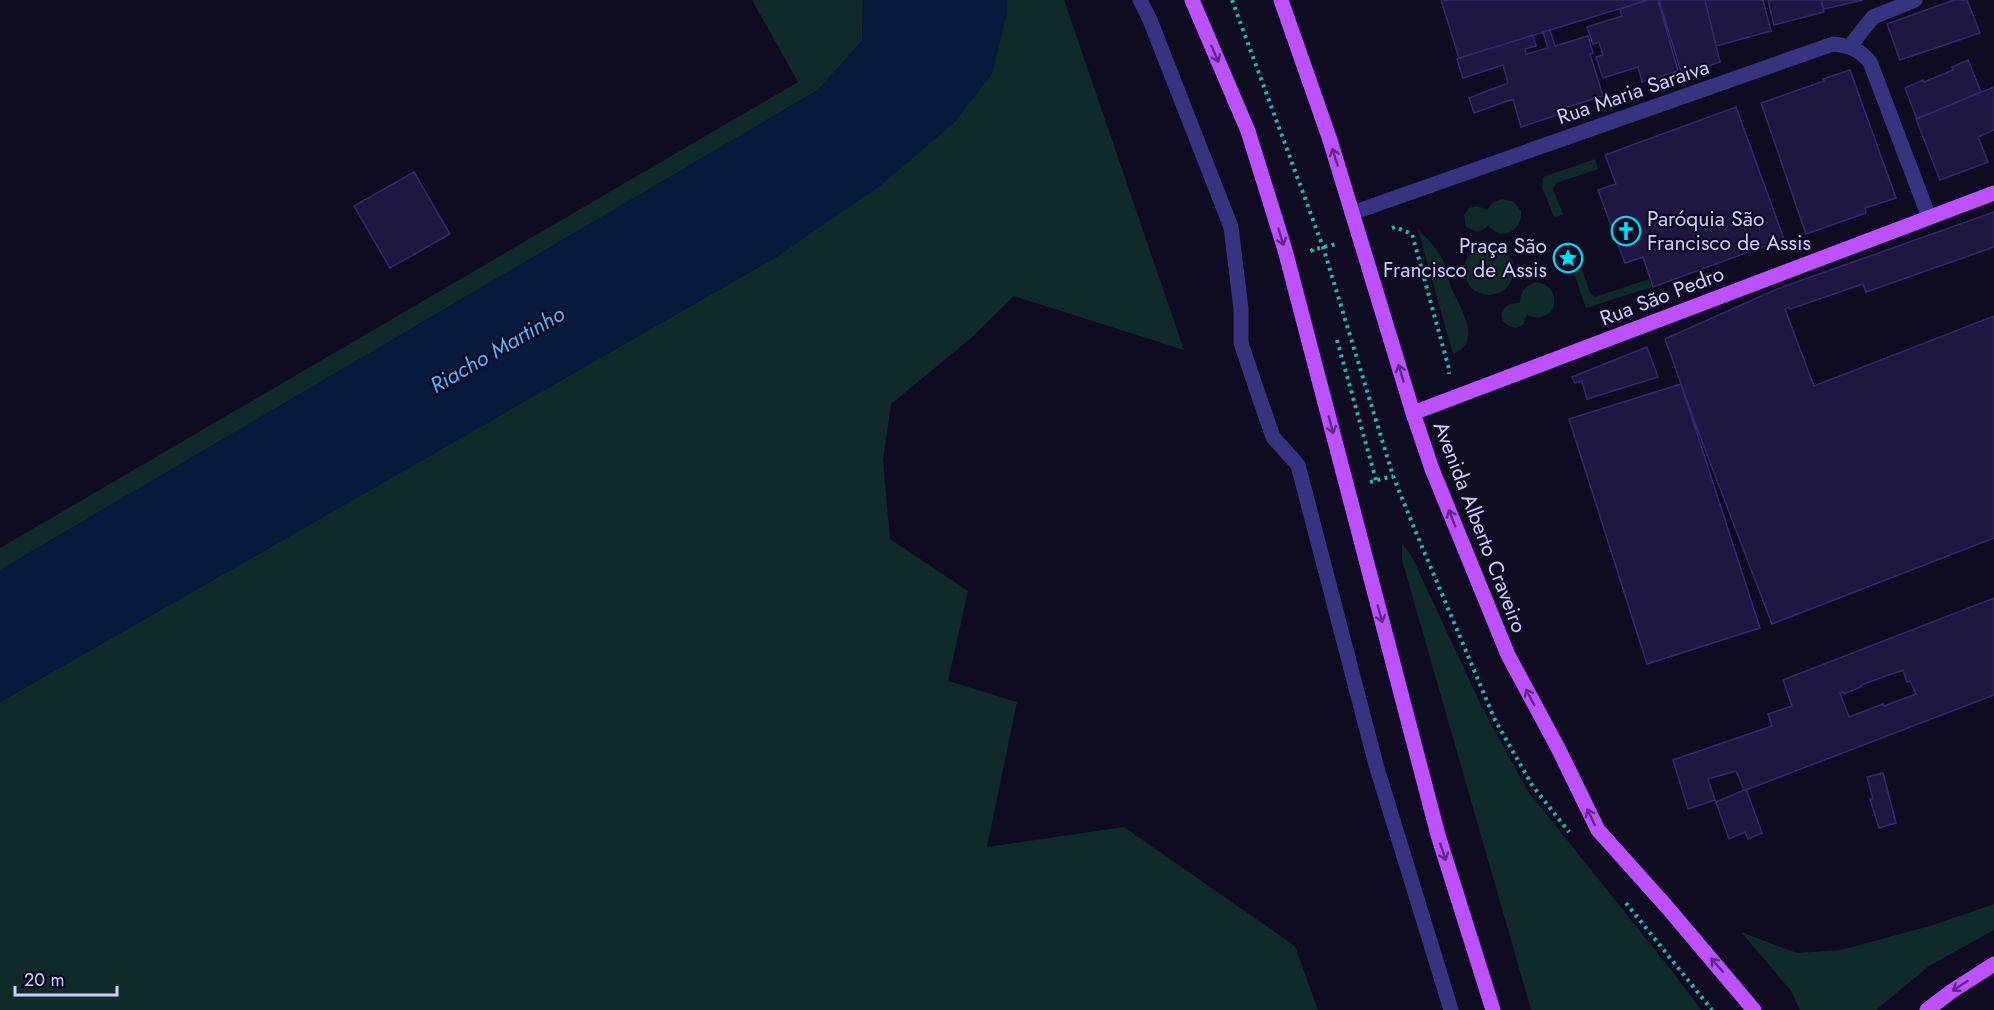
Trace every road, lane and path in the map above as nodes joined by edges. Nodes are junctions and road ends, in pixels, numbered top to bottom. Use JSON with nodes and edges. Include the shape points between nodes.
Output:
{"nodes":[{"id":1,"x":1140,"y":0,"type":"edge"},
{"id":2,"x":1192,"y":0,"type":"edge"},
{"id":3,"x":1232,"y":0,"type":"edge"},
{"id":4,"x":1281,"y":0,"type":"edge"},
{"id":5,"x":1915,"y":0,"type":"edge"},
{"id":6,"x":1850,"y":46,"type":"junction"},
{"id":7,"x":1994,"y":193,"type":"edge"},
{"id":8,"x":1352,"y":213,"type":"junction"},
{"id":9,"x":1929,"y":217,"type":"junction"},
{"id":10,"x":1395,"y":227,"type":"dead end"},
{"id":11,"x":1323,"y":247,"type":"junction"},
{"id":12,"x":1316,"y":262,"type":"dead end"},
{"id":13,"x":1335,"y":331,"type":"dead end"},
{"id":14,"x":1449,"y":369,"type":"dead end"},
{"id":15,"x":1413,"y":412,"type":"junction"},
{"id":16,"x":1393,"y":476,"type":"dead end"},
{"id":17,"x":1376,"y":480,"type":"dead end"},
{"id":18,"x":1994,"y":964,"type":"edge"},
{"id":19,"x":1451,"y":1010,"type":"edge"},
{"id":20,"x":1493,"y":1010,"type":"edge"},
{"id":21,"x":1754,"y":1010,"type":"edge"},
{"id":22,"x":1927,"y":1010,"type":"edge"}],
"edges":[{"from":1,"to":19,"type":"street","via":[[1231,227],[1242,343],[1273,437],[1298,465],[1376,765]]},
{"from":2,"to":20,"type":"main road","one_way":true,"via":[[1248,131],[1285,250],[1438,835]]},
{"from":3,"to":11,"type":"path"},
{"from":8,"to":4,"type":"main road","name":"Avenida Alberto Craveiro","one_way":true},
{"from":5,"to":6,"type":"street","via":[[1873,17]]},
{"from":6,"to":8,"type":"street","name":"Rua Maria Saraiva","via":[[1833,44]]},
{"from":6,"to":9,"type":"street","via":[[1870,62]]},
{"from":7,"to":9,"type":"main road","name":"Rua São Pedro"},
{"from":15,"to":8,"type":"main road","name":"Avenida Alberto Craveiro","one_way":true},
{"from":9,"to":15,"type":"main road","name":"Rua São Pedro"},
{"from":10,"to":14,"type":"path","via":[[1412,234]]},
{"from":11,"to":12,"type":"path","via":[[1312,250]]},
{"from":11,"to":16,"type":"path"},
{"from":13,"to":17,"type":"path"},
{"from":21,"to":15,"type":"main road","name":"Avenida Alberto Craveiro","one_way":true,"via":[[1598,830],[1508,655],[1432,469]]},
{"from":18,"to":22,"type":"main road","one_way":true}]}
